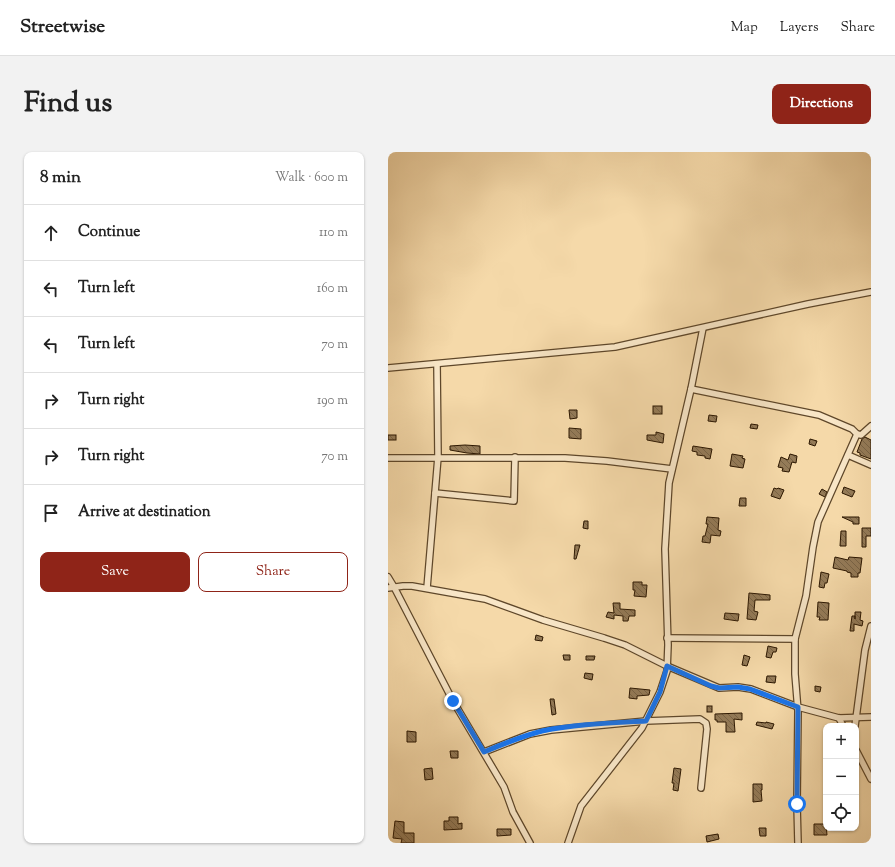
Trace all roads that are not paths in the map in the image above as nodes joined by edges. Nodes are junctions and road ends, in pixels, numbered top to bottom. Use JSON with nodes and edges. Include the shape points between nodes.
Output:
{"nodes":[{"id":1,"x":871,"y":292,"type":"edge"},
{"id":2,"x":703,"y":328,"type":"junction"},
{"id":3,"x":436,"y":364,"type":"junction"},
{"id":4,"x":388,"y":368,"type":"edge"},
{"id":5,"x":691,"y":389,"type":"junction"},
{"id":6,"x":871,"y":426,"type":"edge"},
{"id":7,"x":857,"y":434,"type":"junction"},
{"id":8,"x":848,"y":455,"type":"junction"},
{"id":9,"x":515,"y":457,"type":"junction"},
{"id":10,"x":388,"y":458,"type":"edge"},
{"id":11,"x":438,"y":458,"type":"junction"},
{"id":12,"x":871,"y":465,"type":"edge"},
{"id":13,"x":672,"y":469,"type":"junction"},
{"id":14,"x":435,"y":493,"type":"junction"},
{"id":15,"x":388,"y":577,"type":"edge"},
{"id":16,"x":391,"y":587,"type":"edge"},
{"id":17,"x":427,"y":588,"type":"junction"},
{"id":18,"x":871,"y":626,"type":"edge"},
{"id":19,"x":667,"y":638,"type":"junction"},
{"id":20,"x":794,"y":639,"type":"junction"},
{"id":21,"x":667,"y":666,"type":"junction"},
{"id":22,"x":798,"y":707,"type":"junction"},
{"id":23,"x":871,"y":717,"type":"edge"},
{"id":24,"x":839,"y":718,"type":"junction"},
{"id":25,"x":856,"y":718,"type":"junction"},
{"id":26,"x":646,"y":721,"type":"junction"},
{"id":27,"x":842,"y":723,"type":"edge"},
{"id":28,"x":855,"y":723,"type":"edge"},
{"id":29,"x":484,"y":752,"type":"junction"},
{"id":30,"x":859,"y":756,"type":"edge"},
{"id":31,"x":871,"y":779,"type":"edge"},
{"id":32,"x":701,"y":788,"type":"dead end"},
{"id":33,"x":530,"y":843,"type":"edge"},
{"id":34,"x":568,"y":843,"type":"edge"},
{"id":35,"x":798,"y":843,"type":"edge"}],
"edges":[{"from":1,"to":2,"type":"street"},
{"from":2,"to":3,"type":"street","via":[[615,347]]},
{"from":2,"to":5,"type":"street"},
{"from":3,"to":4,"type":"street"},
{"from":3,"to":11,"type":"street"},
{"from":5,"to":7,"type":"street","via":[[819,415],[852,429]]},
{"from":5,"to":13,"type":"street"},
{"from":6,"to":7,"type":"street","via":[[861,435]]},
{"from":7,"to":8,"type":"street"},
{"from":8,"to":12,"type":"street"},
{"from":8,"to":20,"type":"street","via":[[818,522],[806,596]]},
{"from":9,"to":11,"type":"street"},
{"from":9,"to":13,"type":"street","via":[[608,460]]},
{"from":9,"to":14,"type":"street","via":[[514,501]]},
{"from":10,"to":11,"type":"street"},
{"from":11,"to":14,"type":"street"},
{"from":13,"to":19,"type":"street","via":[[665,531]]},
{"from":14,"to":17,"type":"street"},
{"from":15,"to":16,"type":"street"},
{"from":16,"to":17,"type":"street"},
{"from":16,"to":29,"type":"street"},
{"from":17,"to":21,"type":"street","via":[[485,600],[604,638]]},
{"from":18,"to":25,"type":"street","via":[[865,650]]},
{"from":19,"to":20,"type":"street"},
{"from":19,"to":21,"type":"street"},
{"from":20,"to":22,"type":"street"},
{"from":21,"to":22,"type":"street","via":[[711,686],[750,689]]},
{"from":21,"to":26,"type":"street","via":[[660,692]]},
{"from":22,"to":24,"type":"street"},
{"from":22,"to":35,"type":"street"},
{"from":23,"to":25,"type":"street"},
{"from":24,"to":25,"type":"street"},
{"from":24,"to":27,"type":"street"},
{"from":25,"to":28,"type":"street"},
{"from":26,"to":29,"type":"street","via":[[543,731]]},
{"from":26,"to":32,"type":"street","via":[[704,721],[707,729]]},
{"from":26,"to":34,"type":"street","via":[[584,801]]},
{"from":29,"to":33,"type":"street","via":[[504,787],[513,812]]},
{"from":30,"to":31,"type":"street"}]}
